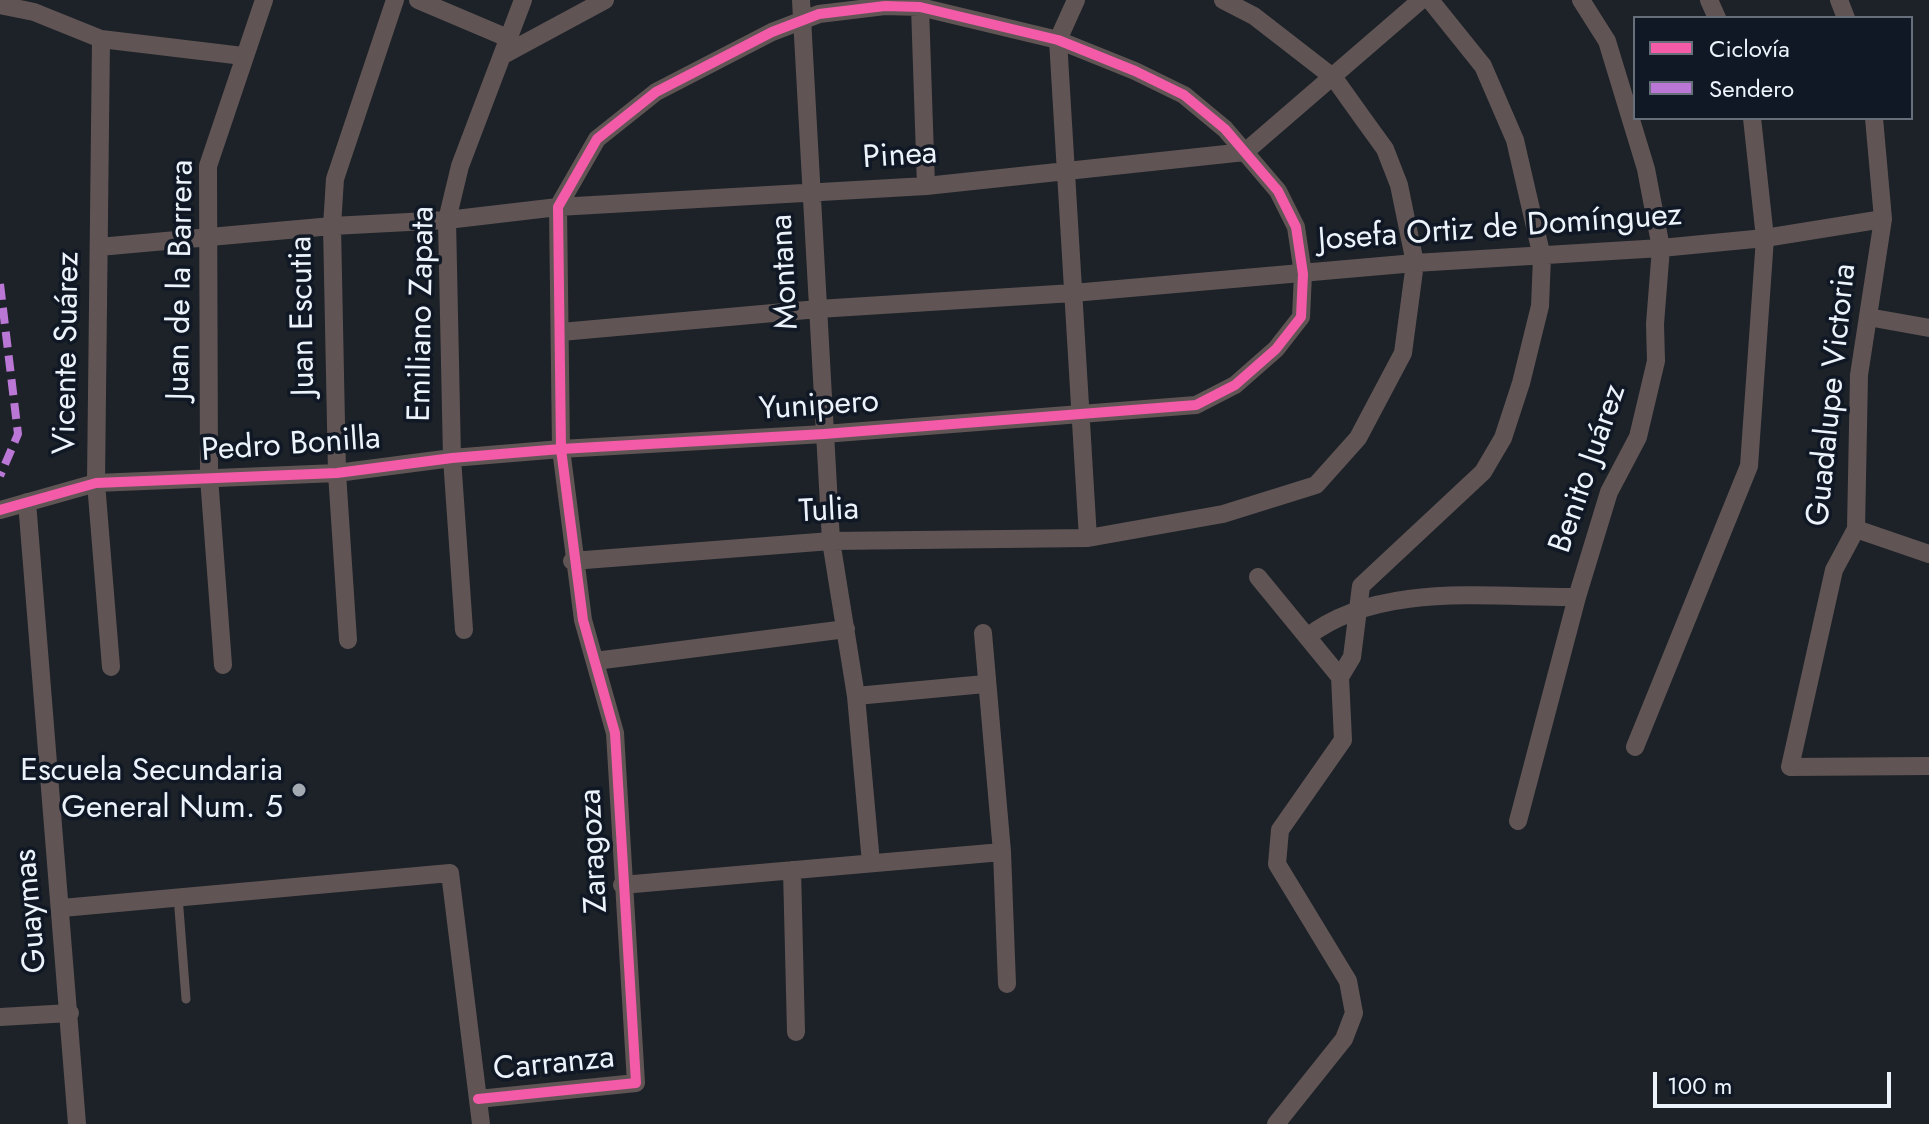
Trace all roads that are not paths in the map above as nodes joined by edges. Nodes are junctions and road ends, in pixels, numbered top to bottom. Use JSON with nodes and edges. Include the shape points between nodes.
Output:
{"nodes":[{"id":1,"x":264,"y":0,"type":"edge"},
{"id":2,"x":395,"y":0,"type":"edge"},
{"id":3,"x":418,"y":0,"type":"edge"},
{"id":4,"x":523,"y":0,"type":"edge"},
{"id":5,"x":605,"y":0,"type":"edge"},
{"id":6,"x":1076,"y":0,"type":"edge"},
{"id":7,"x":1223,"y":0,"type":"edge"},
{"id":8,"x":1421,"y":0,"type":"edge"},
{"id":9,"x":1430,"y":0,"type":"edge"},
{"id":10,"x":1581,"y":0,"type":"edge"},
{"id":11,"x":0,"y":5,"type":"edge"},
{"id":12,"x":34,"y":6,"type":"edge"},
{"id":13,"x":920,"y":7,"type":"junction"},
{"id":14,"x":802,"y":9,"type":"edge"},
{"id":15,"x":101,"y":39,"type":"junction"},
{"id":16,"x":1058,"y":40,"type":"junction"},
{"id":17,"x":508,"y":47,"type":"junction"},
{"id":18,"x":243,"y":56,"type":"junction"},
{"id":19,"x":1334,"y":78,"type":"junction"},
{"id":20,"x":1752,"y":120,"type":"edge"},
{"id":21,"x":1874,"y":120,"type":"edge"},
{"id":22,"x":1245,"y":152,"type":"junction"},
{"id":23,"x":1066,"y":173,"type":"junction"},
{"id":24,"x":926,"y":186,"type":"junction"},
{"id":25,"x":812,"y":193,"type":"junction"},
{"id":26,"x":558,"y":207,"type":"junction"},
{"id":27,"x":1883,"y":219,"type":"junction"},
{"id":28,"x":447,"y":220,"type":"junction"},
{"id":29,"x":332,"y":226,"type":"junction"},
{"id":30,"x":209,"y":238,"type":"junction"},
{"id":31,"x":1765,"y":238,"type":"junction"},
{"id":32,"x":99,"y":247,"type":"junction"},
{"id":33,"x":1661,"y":248,"type":"junction"},
{"id":34,"x":1542,"y":257,"type":"junction"},
{"id":35,"x":1415,"y":263,"type":"junction"},
{"id":36,"x":1303,"y":274,"type":"junction"},
{"id":37,"x":1073,"y":293,"type":"junction"},
{"id":38,"x":818,"y":309,"type":"junction"},
{"id":39,"x":1868,"y":317,"type":"junction"},
{"id":40,"x":1929,"y":328,"type":"edge"},
{"id":41,"x":561,"y":332,"type":"junction"},
{"id":42,"x":1081,"y":412,"type":"junction"},
{"id":43,"x":824,"y":434,"type":"junction"},
{"id":44,"x":561,"y":449,"type":"junction"},
{"id":45,"x":452,"y":458,"type":"junction"},
{"id":46,"x":337,"y":473,"type":"junction"},
{"id":47,"x":209,"y":477,"type":"junction"},
{"id":48,"x":96,"y":483,"type":"junction"},
{"id":49,"x":27,"y":502,"type":"junction"},
{"id":50,"x":0,"y":510,"type":"edge"},
{"id":51,"x":1856,"y":529,"type":"junction"},
{"id":52,"x":1088,"y":538,"type":"junction"},
{"id":53,"x":831,"y":541,"type":"junction"},
{"id":54,"x":1929,"y":554,"type":"edge"},
{"id":55,"x":572,"y":561,"type":"junction"},
{"id":56,"x":1258,"y":577,"type":"dead end"},
{"id":57,"x":1577,"y":597,"type":"junction"},
{"id":58,"x":1358,"y":609,"type":"junction"},
{"id":59,"x":846,"y":629,"type":"junction"},
{"id":60,"x":464,"y":630,"type":"dead end"},
{"id":61,"x":983,"y":633,"type":"dead end"},
{"id":62,"x":1307,"y":637,"type":"junction"},
{"id":63,"x":348,"y":640,"type":"dead end"},
{"id":64,"x":595,"y":661,"type":"junction"},
{"id":65,"x":223,"y":665,"type":"dead end"},
{"id":66,"x":111,"y":667,"type":"dead end"},
{"id":67,"x":1340,"y":677,"type":"junction"},
{"id":68,"x":985,"y":684,"type":"junction"},
{"id":69,"x":856,"y":696,"type":"junction"},
{"id":70,"x":1635,"y":747,"type":"dead end"},
{"id":71,"x":1929,"y":766,"type":"edge"},
{"id":72,"x":1518,"y":821,"type":"dead end"},
{"id":73,"x":1002,"y":852,"type":"junction"},
{"id":74,"x":871,"y":863,"type":"junction"},
{"id":75,"x":792,"y":870,"type":"junction"},
{"id":76,"x":622,"y":885,"type":"junction"},
{"id":77,"x":178,"y":896,"type":"junction"},
{"id":78,"x":62,"y":908,"type":"junction"},
{"id":79,"x":1007,"y":984,"type":"dead end"},
{"id":80,"x":186,"y":999,"type":"dead end"},
{"id":81,"x":70,"y":1013,"type":"junction"},
{"id":82,"x":0,"y":1017,"type":"edge"},
{"id":83,"x":796,"y":1032,"type":"dead end"},
{"id":84,"x":636,"y":1083,"type":"joint"},
{"id":85,"x":478,"y":1099,"type":"junction"},
{"id":86,"x":77,"y":1124,"type":"edge"},
{"id":87,"x":481,"y":1124,"type":"edge"},
{"id":88,"x":1276,"y":1124,"type":"edge"}],
"edges":[{"from":1,"to":18,"type":"street","name":"Juan de la Barrera"},
{"from":2,"to":29,"type":"street","name":"Juan Escutia","via":[[335,179]]},
{"from":3,"to":17,"type":"street"},
{"from":4,"to":17,"type":"street","name":"Emiliano Zapata"},
{"from":5,"to":17,"type":"street"},
{"from":6,"to":16,"type":"street"},
{"from":7,"to":19,"type":"street","via":[[1254,16]]},
{"from":8,"to":19,"type":"street"},
{"from":9,"to":34,"type":"street","via":[[1483,66],[1515,140]]},
{"from":10,"to":33,"type":"street","name":"Benito Juárez","via":[[1607,41],[1630,109]]},
{"from":11,"to":12,"type":"street"},
{"from":12,"to":15,"type":"street"},
{"from":13,"to":14,"type":"street","name":"Yunipero"},
{"from":13,"to":16,"type":"street","name":"Yunipero"},
{"from":13,"to":24,"type":"street"},
{"from":14,"to":25,"type":"street","name":"Montana"},
{"from":14,"to":26,"type":"street","name":"Yunipero","via":[[656,92],[597,139]]},
{"from":15,"to":18,"type":"street"},
{"from":15,"to":32,"type":"street","name":"Vicente Suárez"},
{"from":16,"to":22,"type":"street","name":"Yunipero","via":[[1184,95]]},
{"from":16,"to":23,"type":"street"},
{"from":17,"to":28,"type":"street","name":"Emiliano Zapata","via":[[460,166]]},
{"from":18,"to":30,"type":"street","name":"Juan de la Barrera","via":[[208,166]]},
{"from":19,"to":22,"type":"street"},
{"from":19,"to":35,"type":"street","via":[[1385,149],[1399,185]]},
{"from":20,"to":31,"type":"street"},
{"from":21,"to":27,"type":"street","name":"Guadalupe Victoria"},
{"from":22,"to":23,"type":"street","name":"Pinea"},
{"from":22,"to":36,"type":"street","name":"Yunipero","via":[[1296,227]]},
{"from":23,"to":24,"type":"street","name":"Pinea"},
{"from":23,"to":37,"type":"street"},
{"from":24,"to":25,"type":"street","name":"Pinea"},
{"from":25,"to":26,"type":"street","name":"Pinea"},
{"from":25,"to":38,"type":"street","name":"Montana"},
{"from":26,"to":28,"type":"street","name":"Pinea"},
{"from":26,"to":41,"type":"street","name":"Zaragoza"},
{"from":27,"to":31,"type":"street","name":"Josefa Ortiz de Domínguez"},
{"from":27,"to":39,"type":"street","name":"Guadalupe Victoria"},
{"from":28,"to":29,"type":"street","name":"Pinea"},
{"from":28,"to":45,"type":"street","name":"Emiliano Zapata"},
{"from":29,"to":30,"type":"street","name":"Pinea"},
{"from":29,"to":46,"type":"street","name":"Juan Escutia"},
{"from":30,"to":32,"type":"street","name":"Pinea"},
{"from":30,"to":47,"type":"street","name":"Juan de la Barrera"},
{"from":31,"to":33,"type":"street","name":"Josefa Ortiz de Domínguez"},
{"from":31,"to":70,"type":"street","via":[[1749,466]]},
{"from":32,"to":48,"type":"street","name":"Vicente Suárez"},
{"from":33,"to":34,"type":"street","name":"Josefa Ortiz de Domínguez"},
{"from":33,"to":57,"type":"street","name":"Benito Juárez","via":[[1656,361],[1638,437],[1609,492]]},
{"from":34,"to":35,"type":"street","name":"Josefa Ortiz de Domínguez"},
{"from":34,"to":58,"type":"street","via":[[1540,306],[1503,438],[1483,472],[1361,586]]},
{"from":35,"to":36,"type":"street","name":"Josefa Ortiz de Domínguez"},
{"from":35,"to":52,"type":"street","via":[[1403,353],[1358,438],[1316,485],[1223,514]]},
{"from":36,"to":37,"type":"street","name":"Josefa Ortiz de Domínguez"},
{"from":36,"to":42,"type":"street","name":"Yunipero","via":[[1301,317],[1276,349],[1235,385],[1196,405]]},
{"from":37,"to":38,"type":"street","name":"Josefa Ortiz de Domínguez"},
{"from":37,"to":42,"type":"street"},
{"from":38,"to":41,"type":"street","name":"Josefa Ortiz de Domínguez"},
{"from":38,"to":43,"type":"street","name":"Montana"},
{"from":39,"to":40,"type":"street"},
{"from":39,"to":51,"type":"street","name":"Guadalupe Victoria","via":[[1859,375]]},
{"from":41,"to":44,"type":"street","name":"Zaragoza"},
{"from":42,"to":43,"type":"street","name":"Yunipero"},
{"from":42,"to":52,"type":"street"},
{"from":43,"to":44,"type":"street","name":"Yunipero"},
{"from":43,"to":53,"type":"street","name":"Montana"},
{"from":44,"to":45,"type":"street","name":"Pedro Bonilla"},
{"from":44,"to":55,"type":"street","name":"Zaragoza"},
{"from":45,"to":46,"type":"street","name":"Pedro Bonilla"},
{"from":45,"to":60,"type":"street","name":"Emiliano Zapata"},
{"from":46,"to":47,"type":"street","name":"Pedro Bonilla"},
{"from":46,"to":63,"type":"street","name":"Juan Escutia"},
{"from":47,"to":48,"type":"street","name":"Pedro Bonilla"},
{"from":47,"to":65,"type":"street","name":"Juan de la Barrera"},
{"from":48,"to":49,"type":"street","name":"Pedro Bonilla"},
{"from":48,"to":66,"type":"street","name":"Vicente Suárez"},
{"from":49,"to":50,"type":"street","name":"Pedro Bonilla"},
{"from":49,"to":78,"type":"street","name":"Guaymas"},
{"from":51,"to":54,"type":"street"},
{"from":51,"to":71,"type":"street","name":"Guadalupe Victoria","via":[[1834,570],[1790,767]]},
{"from":52,"to":53,"type":"street","name":"Tulia"},
{"from":53,"to":55,"type":"street","name":"Tulia"},
{"from":53,"to":59,"type":"street","name":"Montana"},
{"from":55,"to":64,"type":"street","name":"Zaragoza"},
{"from":56,"to":62,"type":"street"},
{"from":57,"to":58,"type":"street","via":[[1402,599]]},
{"from":57,"to":72,"type":"street","name":"Benito Juárez"},
{"from":58,"to":62,"type":"street","via":[[1335,617]]},
{"from":58,"to":67,"type":"street","via":[[1352,657]]},
{"from":59,"to":64,"type":"street"},
{"from":59,"to":69,"type":"street","name":"Montana"},
{"from":61,"to":68,"type":"street"},
{"from":62,"to":67,"type":"street"},
{"from":64,"to":76,"type":"street","name":"Zaragoza","via":[[615,733]]},
{"from":67,"to":88,"type":"street","via":[[1343,740],[1280,830],[1277,864],[1348,981],[1354,1013],[1344,1039]]},
{"from":68,"to":69,"type":"street"},
{"from":68,"to":73,"type":"street"},
{"from":69,"to":74,"type":"street","name":"Montana"},
{"from":73,"to":74,"type":"street"},
{"from":73,"to":79,"type":"street"},
{"from":74,"to":75,"type":"street"},
{"from":75,"to":76,"type":"street"},
{"from":75,"to":83,"type":"street"},
{"from":76,"to":84,"type":"street","name":"Zaragoza"},
{"from":77,"to":78,"type":"street"},
{"from":77,"to":80,"type":"lane"},
{"from":77,"to":85,"type":"street","via":[[450,873]]},
{"from":78,"to":81,"type":"street","name":"Guaymas"},
{"from":81,"to":82,"type":"street"},
{"from":81,"to":86,"type":"street","name":"Guaymas"},
{"from":84,"to":85,"type":"street","name":"Carranza"},
{"from":85,"to":87,"type":"street"}]}
